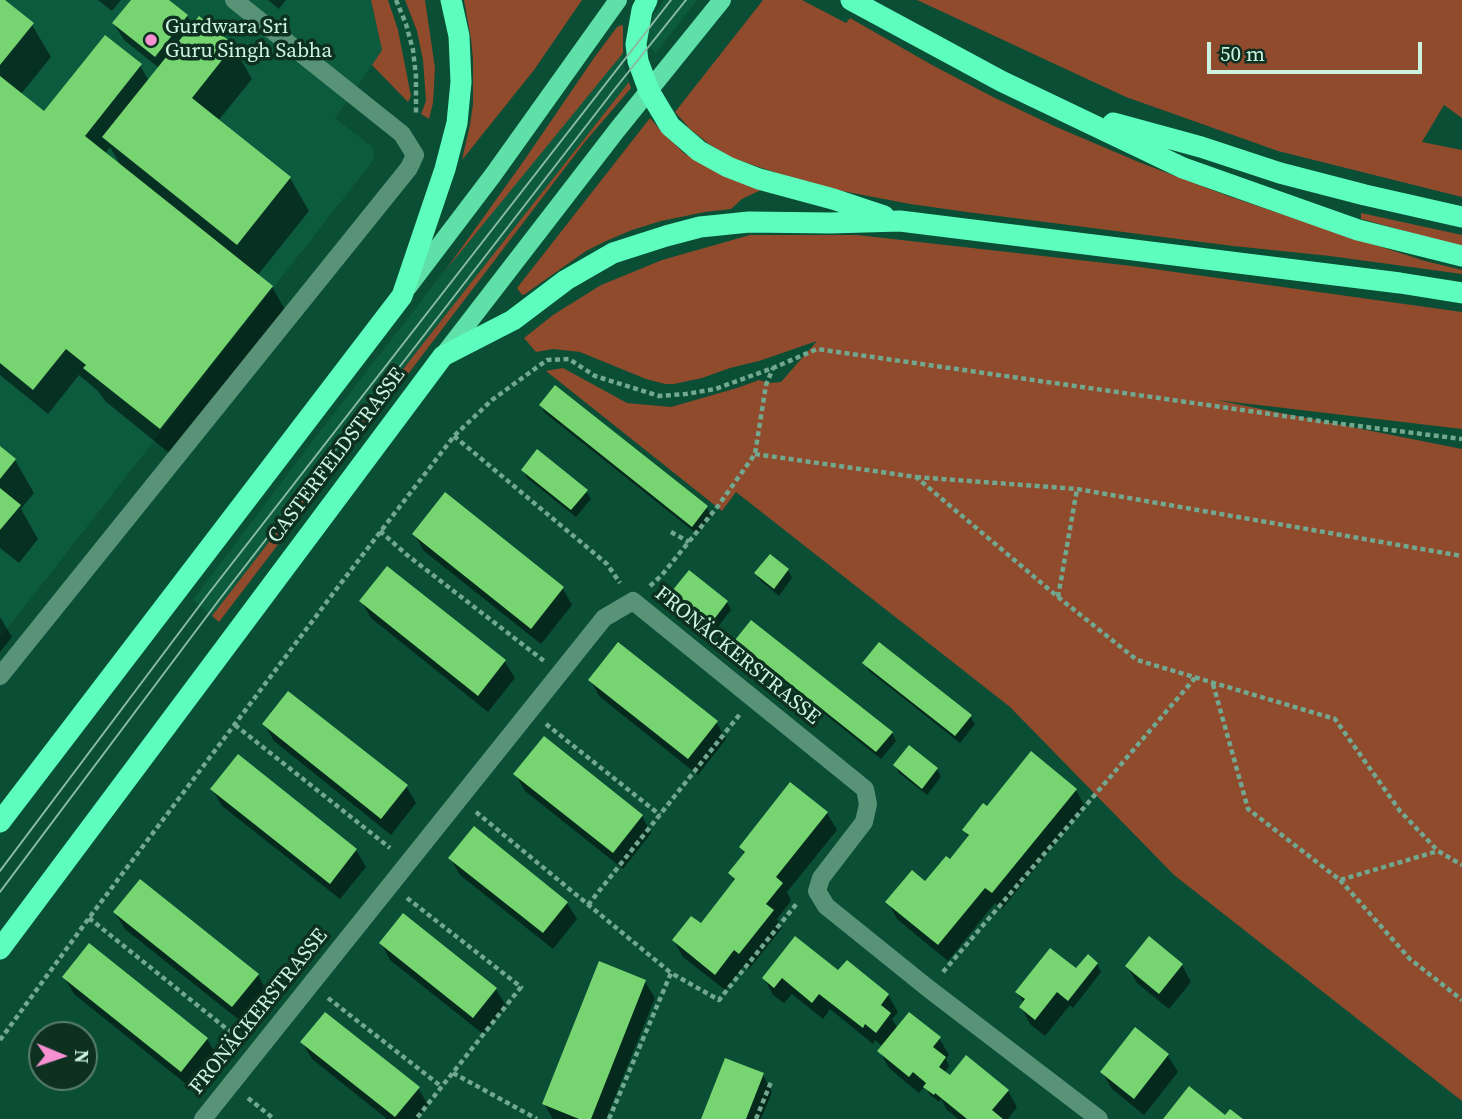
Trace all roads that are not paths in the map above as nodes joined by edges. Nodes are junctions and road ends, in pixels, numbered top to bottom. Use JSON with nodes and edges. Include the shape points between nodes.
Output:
{"nodes":[{"id":1,"x":234,"y":0,"type":"edge"},
{"id":2,"x":451,"y":0,"type":"edge"},
{"id":3,"x":618,"y":0,"type":"edge"},
{"id":4,"x":648,"y":0,"type":"edge"},
{"id":5,"x":722,"y":0,"type":"edge"},
{"id":6,"x":851,"y":0,"type":"edge"},
{"id":7,"x":649,"y":91,"type":"junction"},
{"id":8,"x":1066,"y":110,"type":"junction"},
{"id":9,"x":1462,"y":217,"type":"edge"},
{"id":10,"x":900,"y":221,"type":"junction"},
{"id":11,"x":1462,"y":256,"type":"edge"},
{"id":12,"x":1462,"y":293,"type":"edge"},
{"id":13,"x":402,"y":296,"type":"junction"},
{"id":14,"x":443,"y":356,"type":"junction"},
{"id":15,"x":0,"y":676,"type":"edge"},
{"id":16,"x":0,"y":822,"type":"edge"},
{"id":17,"x":0,"y":949,"type":"edge"},
{"id":18,"x":203,"y":1119,"type":"edge"},
{"id":19,"x":1099,"y":1119,"type":"edge"}],
"edges":[{"from":1,"to":15,"type":"street","via":[[402,135],[415,155]]},
{"from":2,"to":13,"type":"highway","via":[[459,36],[457,123]]},
{"from":3,"to":13,"type":"main road"},
{"from":4,"to":7,"type":"highway","via":[[636,44]]},
{"from":5,"to":7,"type":"main road","name":"CASTERFELDSTRASSE"},
{"from":6,"to":8,"type":"highway","via":[[980,70]]},
{"from":7,"to":10,"type":"highway","via":[[670,126],[699,151],[728,167]]},
{"from":7,"to":14,"type":"main road","name":"CASTERFELDSTRASSE"},
{"from":8,"to":9,"type":"highway","via":[[1292,176]]},
{"from":8,"to":11,"type":"highway","via":[[1183,168],[1358,230]]},
{"from":10,"to":12,"type":"highway"},
{"from":10,"to":14,"type":"highway","via":[[749,222],[666,236],[613,253],[566,280],[513,320]]},
{"from":13,"to":16,"type":"highway"},
{"from":14,"to":17,"type":"highway","name":"CASTERFELDSTRASSE"},
{"from":18,"to":19,"type":"street","name":"FRONÄCKERSTRASSE","via":[[604,618],[633,601],[864,789],[868,804],[864,822],[821,878],[817,891],[826,906]]}]}
